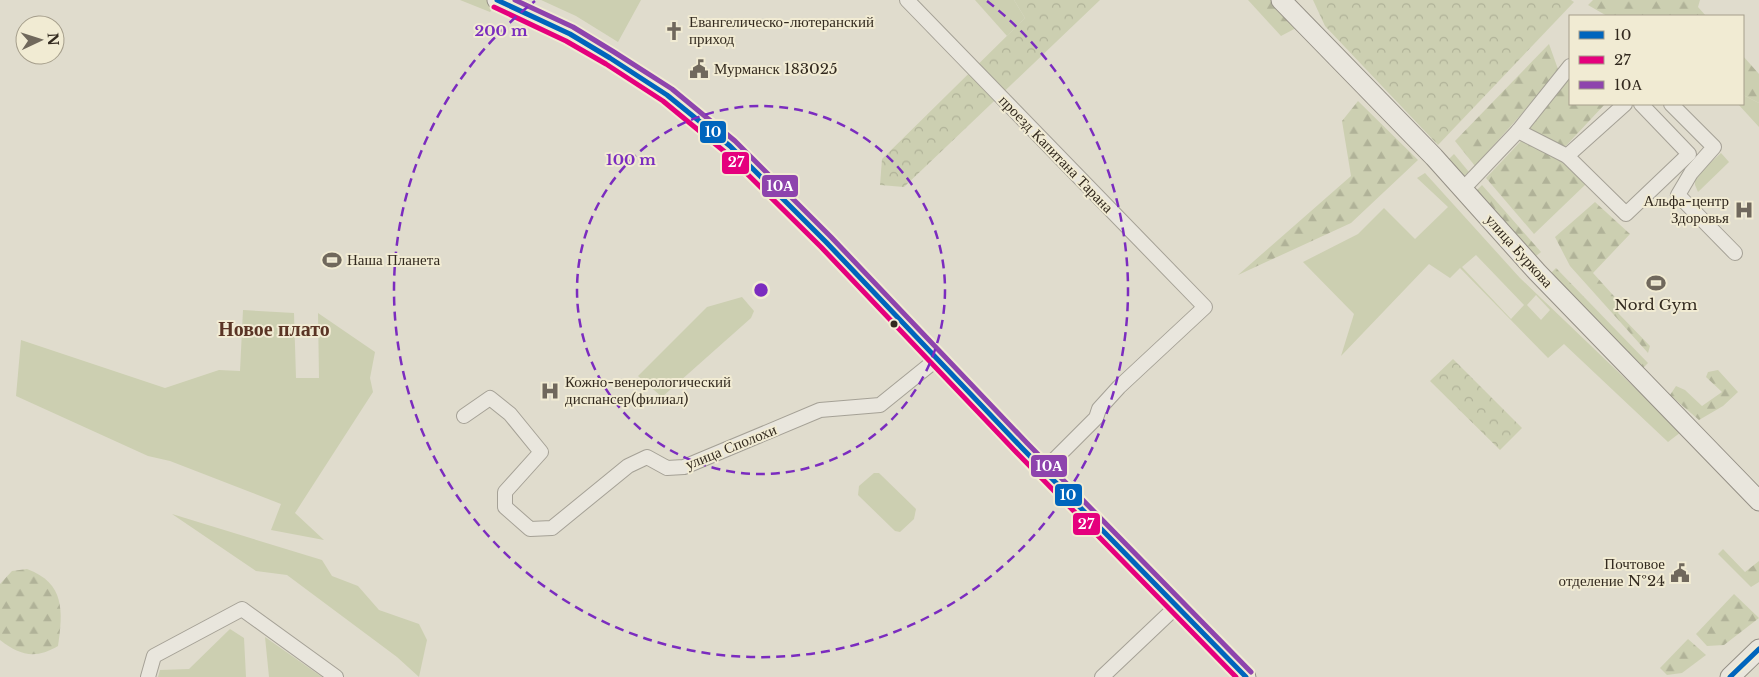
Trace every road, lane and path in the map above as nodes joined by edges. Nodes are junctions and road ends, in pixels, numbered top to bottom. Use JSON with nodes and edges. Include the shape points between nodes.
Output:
{"nodes":[{"id":1,"x":497,"y":0,"type":"edge"},
{"id":2,"x":907,"y":0,"type":"edge"},
{"id":3,"x":1281,"y":0,"type":"edge"},
{"id":4,"x":1569,"y":67,"type":"edge"},
{"id":5,"x":1624,"y":105,"type":"edge"},
{"id":6,"x":1642,"y":105,"type":"edge"},
{"id":7,"x":1672,"y":105,"type":"edge"},
{"id":8,"x":1518,"y":131,"type":"junction"},
{"id":9,"x":1567,"y":156,"type":"junction"},
{"id":10,"x":1463,"y":190,"type":"junction"},
{"id":11,"x":1735,"y":253,"type":"dead end"},
{"id":12,"x":938,"y":359,"type":"junction"},
{"id":13,"x":464,"y":416,"type":"dead end"},
{"id":14,"x":1044,"y":470,"type":"junction"},
{"id":15,"x":1759,"y":501,"type":"edge"},
{"id":16,"x":1177,"y":606,"type":"junction"},
{"id":17,"x":1759,"y":649,"type":"edge"},
{"id":18,"x":148,"y":677,"type":"edge"},
{"id":19,"x":336,"y":677,"type":"edge"},
{"id":20,"x":1102,"y":677,"type":"edge"},
{"id":21,"x":1246,"y":677,"type":"edge"},
{"id":22,"x":1730,"y":677,"type":"edge"}],
"edges":[{"from":1,"to":12,"type":"main road","via":[[570,34],[667,95],[705,125],[773,188]]},
{"from":2,"to":14,"type":"street","name":"проезд Капитана Тарана","via":[[1204,307],[1119,387],[1099,408],[1096,418]]},
{"from":3,"to":10,"type":"main road","name":"улица Буркова"},
{"from":4,"to":8,"type":"street"},
{"from":5,"to":9,"type":"street"},
{"from":6,"to":9,"type":"street","via":[[1689,154],[1626,214]]},
{"from":7,"to":11,"type":"street","via":[[1714,147],[1691,173],[1678,195]]},
{"from":8,"to":9,"type":"street"},
{"from":8,"to":10,"type":"street"},
{"from":10,"to":15,"type":"main road","name":"улица Буркова","via":[[1537,272]]},
{"from":12,"to":13,"type":"street","name":"улица Сполохи","via":[[880,405],[820,410],[684,467],[667,468],[647,457],[628,466],[552,528],[530,529],[506,507],[505,492],[541,452],[524,430],[490,398]]},
{"from":12,"to":14,"type":"main road"},
{"from":14,"to":16,"type":"main road"},
{"from":16,"to":20,"type":"street"},
{"from":16,"to":21,"type":"main road"},
{"from":17,"to":22,"type":"main road"},
{"from":18,"to":19,"type":"street","via":[[154,656],[242,609]]}]}
